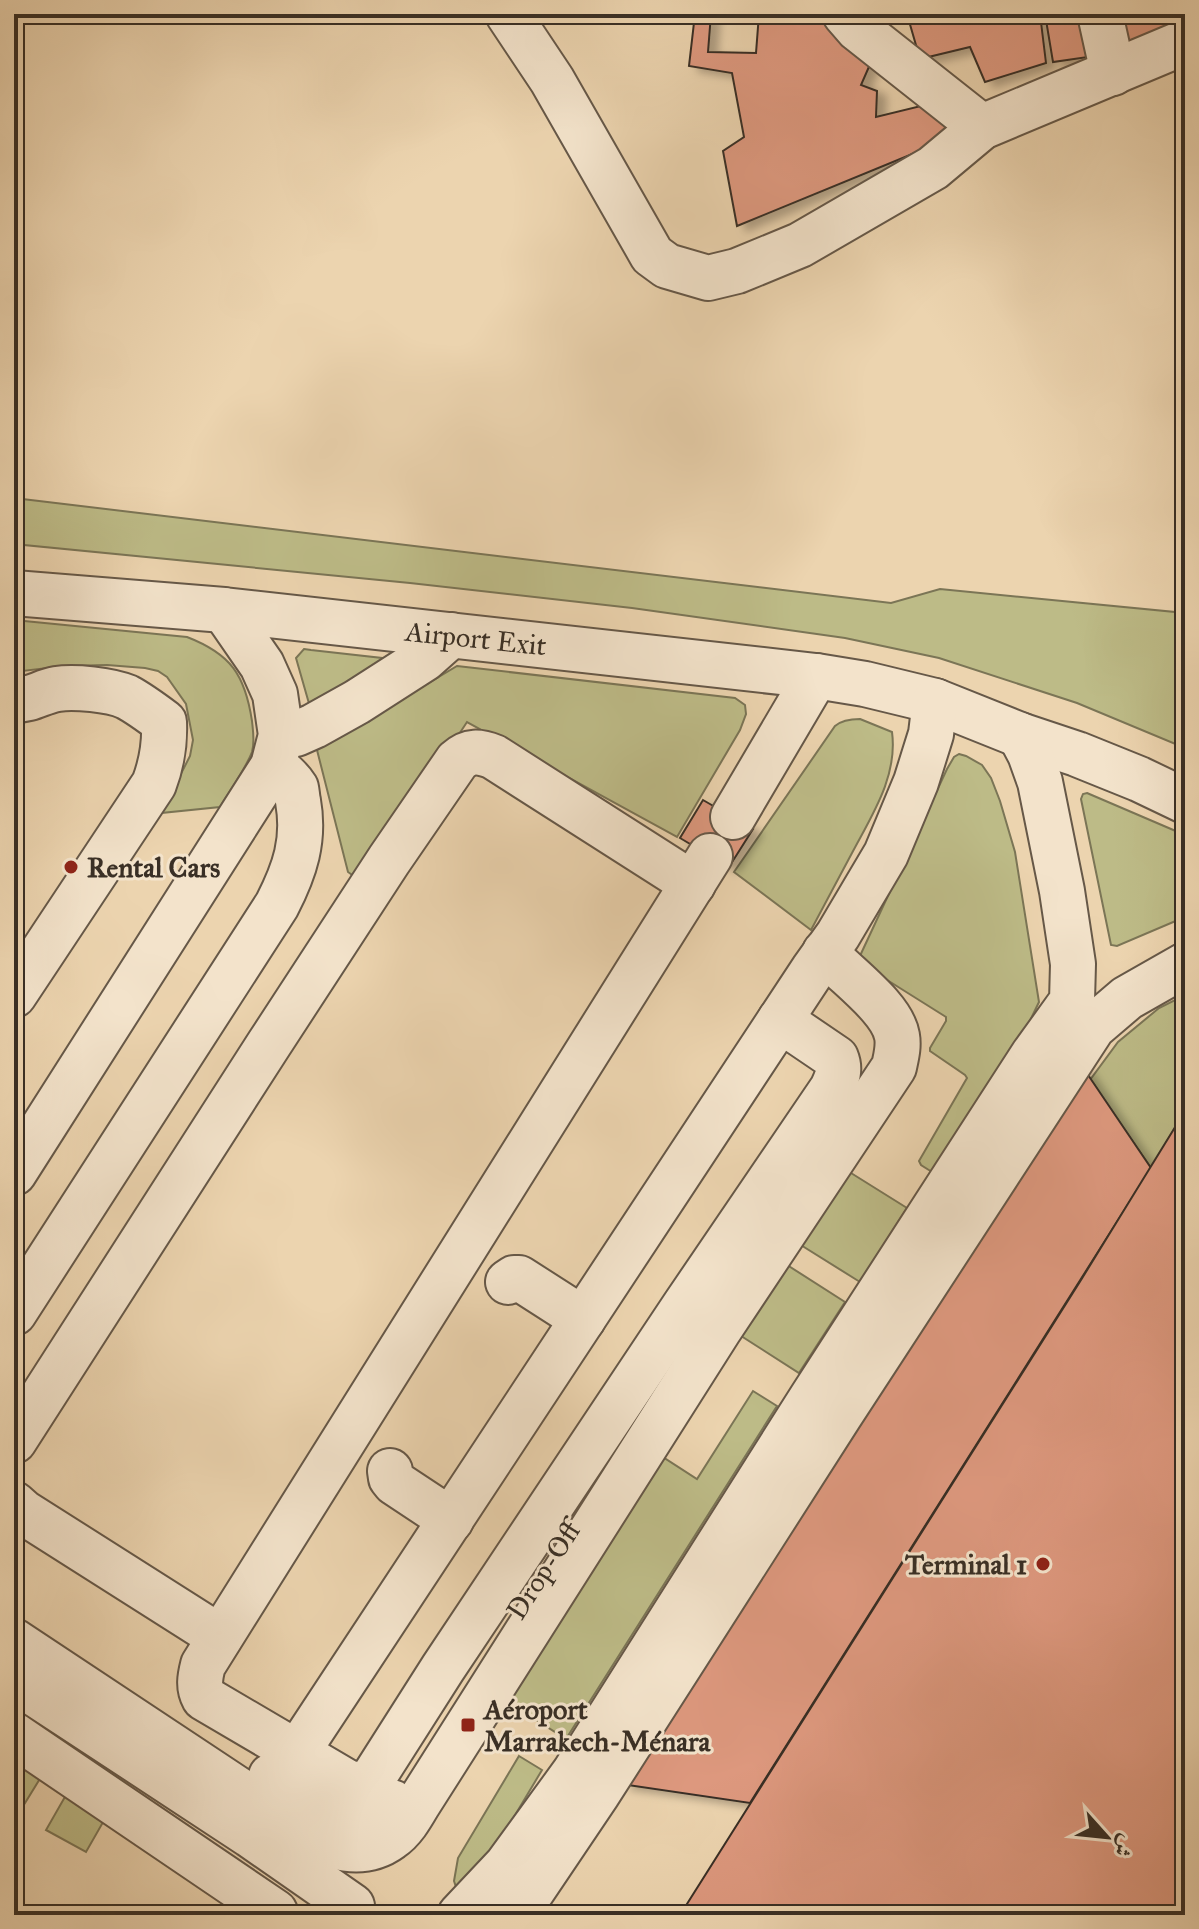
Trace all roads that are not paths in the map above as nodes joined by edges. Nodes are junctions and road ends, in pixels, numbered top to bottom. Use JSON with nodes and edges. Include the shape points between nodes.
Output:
{"nodes":[{"id":1,"x":508,"y":14,"type":"edge"},
{"id":2,"x":845,"y":14,"type":"edge"},
{"id":3,"x":1100,"y":14,"type":"edge"},
{"id":4,"x":1185,"y":42,"type":"edge"},
{"id":5,"x":1113,"y":73,"type":"junction"},
{"id":6,"x":982,"y":127,"type":"junction"},
{"id":7,"x":14,"y":593,"type":"edge"},
{"id":8,"x":224,"y":610,"type":"junction"},
{"id":9,"x":451,"y":635,"type":"junction"},
{"id":10,"x":816,"y":676,"type":"junction"},
{"id":11,"x":20,"y":700,"type":"edge"},
{"id":12,"x":935,"y":701,"type":"junction"},
{"id":13,"x":1020,"y":735,"type":"junction"},
{"id":14,"x":277,"y":751,"type":"junction"},
{"id":15,"x":1185,"y":801,"type":"edge"},
{"id":16,"x":733,"y":817,"type":"dead end"},
{"id":17,"x":819,"y":961,"type":"junction"},
{"id":18,"x":1185,"y":965,"type":"edge"},
{"id":19,"x":14,"y":995,"type":"edge"},
{"id":20,"x":1083,"y":1014,"type":"junction"},
{"id":21,"x":780,"y":1020,"type":"junction"},
{"id":22,"x":14,"y":1173,"type":"edge"},
{"id":23,"x":508,"y":1282,"type":"dead end"},
{"id":24,"x":14,"y":1313,"type":"edge"},
{"id":25,"x":583,"y":1319,"type":"junction"},
{"id":26,"x":14,"y":1441,"type":"edge"},
{"id":27,"x":390,"y":1471,"type":"dead end"},
{"id":28,"x":17,"y":1509,"type":"edge"},
{"id":29,"x":451,"y":1520,"type":"junction"},
{"id":30,"x":14,"y":1609,"type":"edge"},
{"id":31,"x":220,"y":1637,"type":"junction"},
{"id":32,"x":14,"y":1641,"type":"edge"},
{"id":33,"x":14,"y":1680,"type":"edge"},
{"id":34,"x":14,"y":1735,"type":"edge"},
{"id":35,"x":296,"y":1754,"type":"junction"},
{"id":36,"x":352,"y":1906,"type":"dead end"},
{"id":37,"x":275,"y":1912,"type":"dead end"},
{"id":38,"x":460,"y":1915,"type":"edge"},
{"id":39,"x":507,"y":1915,"type":"edge"}],
"edges":[{"from":1,"to":6,"type":"street","via":[[652,255],[667,266],[708,278],[800,245],[933,168]]},
{"from":2,"to":6,"type":"street"},
{"from":3,"to":5,"type":"street"},
{"from":4,"to":5,"type":"street"},
{"from":5,"to":6,"type":"street"},
{"from":7,"to":8,"type":"street","name":"Airport Exit"},
{"from":8,"to":9,"type":"street","name":"Airport Exit"},
{"from":8,"to":14,"type":"street","via":[[275,694]]},
{"from":9,"to":10,"type":"street","name":"Airport Exit"},
{"from":9,"to":14,"type":"street","via":[[424,659],[296,734]]},
{"from":10,"to":12,"type":"street","name":"Airport Exit"},
{"from":10,"to":16,"type":"street"},
{"from":11,"to":19,"type":"street","via":[[59,688],[89,689],[123,695],[164,722],[154,784]]},
{"from":12,"to":13,"type":"street","name":"Airport Exit"},
{"from":12,"to":17,"type":"street","via":[[920,770],[886,854]]},
{"from":13,"to":15,"type":"street","name":"Airport Exit"},
{"from":13,"to":20,"type":"street","via":[[1040,782]]},
{"from":14,"to":22,"type":"street"},
{"from":14,"to":24,"type":"street","via":[[282,772],[295,788],[302,822],[289,881]]},
{"from":17,"to":21,"type":"street"},
{"from":17,"to":30,"type":"street","name":"Drop-Off","via":[[872,1038],[874,1066],[390,1805],[352,1822],[323,1808]]},
{"from":17,"to":32,"type":"street","via":[[892,1020],[898,1051],[894,1067],[391,1839],[349,1850],[308,1836]]},
{"from":18,"to":20,"type":"street","via":[[1127,998]]},
{"from":20,"to":38,"type":"street","via":[[1033,1055],[574,1773],[507,1865]]},
{"from":20,"to":39,"type":"street","via":[[831,1428],[590,1806],[532,1891]]},
{"from":21,"to":25,"type":"street"},
{"from":21,"to":35,"type":"street","via":[[836,1058],[838,1075],[832,1089],[373,1778],[352,1785]]},
{"from":23,"to":25,"type":"street","via":[[519,1278]]},
{"from":25,"to":29,"type":"street"},
{"from":26,"to":31,"type":"street","via":[[269,1044],[465,754],[494,757],[702,870]]},
{"from":27,"to":29,"type":"street","via":[[395,1483]]},
{"from":28,"to":31,"type":"street"},
{"from":29,"to":35,"type":"street"},
{"from":31,"to":35,"type":"street","via":[[203,1665],[204,1698]]},
{"from":33,"to":36,"type":"street"},
{"from":34,"to":37,"type":"street"}]}
